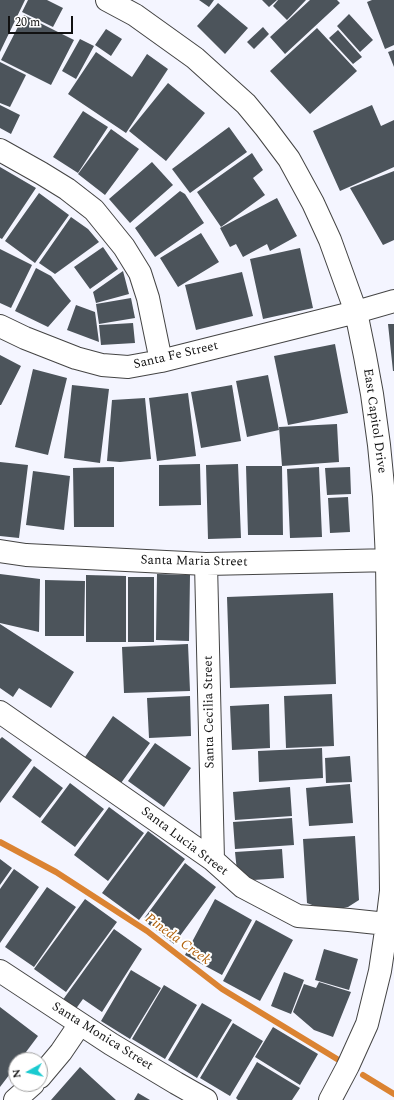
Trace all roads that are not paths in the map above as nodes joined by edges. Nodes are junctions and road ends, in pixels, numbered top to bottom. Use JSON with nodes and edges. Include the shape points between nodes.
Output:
{"nodes":[{"id":1,"x":107,"y":0,"type":"edge"},
{"id":2,"x":0,"y":150,"type":"edge"},
{"id":3,"x":394,"y":301,"type":"edge"},
{"id":4,"x":356,"y":312,"type":"junction"},
{"id":5,"x":0,"y":326,"type":"edge"},
{"id":6,"x":161,"y":361,"type":"junction"},
{"id":7,"x":0,"y":551,"type":"edge"},
{"id":8,"x":391,"y":560,"type":"edge"},
{"id":9,"x":206,"y":564,"type":"junction"},
{"id":10,"x":0,"y":712,"type":"edge"},
{"id":11,"x":213,"y":860,"type":"junction"},
{"id":12,"x":388,"y":924,"type":"junction"},
{"id":13,"x":0,"y":971,"type":"edge"},
{"id":14,"x":80,"y":1024,"type":"junction"},
{"id":15,"x":48,"y":1067,"type":"edge"},
{"id":16,"x":24,"y":1092,"type":"edge"},
{"id":17,"x":15,"y":1100,"type":"edge"},
{"id":18,"x":206,"y":1100,"type":"edge"},
{"id":19,"x":330,"y":1100,"type":"edge"}],
"edges":[{"from":1,"to":4,"type":"street","name":"East Capitol Drive","via":[[135,15],[195,58],[246,104],[265,127],[289,159],[313,204],[330,240]]},
{"from":2,"to":6,"type":"street","via":[[41,172],[94,210],[124,247],[140,273]]},
{"from":3,"to":4,"type":"street","name":"Santa Fe Street"},
{"from":4,"to":6,"type":"street","name":"Santa Fe Street"},
{"from":4,"to":8,"type":"street","name":"East Capitol Drive","via":[[372,394]]},
{"from":5,"to":6,"type":"street","name":"Santa Fe Street","via":[[76,358],[102,365],[128,367]]},
{"from":7,"to":9,"type":"street","name":"Santa Maria Street","via":[[26,555]]},
{"from":8,"to":9,"type":"street","name":"Santa Maria Street"},
{"from":8,"to":12,"type":"street","name":"East Capitol Drive","via":[[391,891]]},
{"from":9,"to":11,"type":"street","name":"Santa Cecilia Street"},
{"from":10,"to":11,"type":"street","name":"Santa Lucia Street"},
{"from":11,"to":12,"type":"street","name":"Santa Lucia Street","via":[[243,887],[298,916]]},
{"from":12,"to":19,"type":"street","name":"East Capitol Drive","via":[[380,971],[366,1024]]},
{"from":13,"to":14,"type":"street","name":"Santa Monica Street"},
{"from":14,"to":15,"type":"street"},
{"from":14,"to":18,"type":"street","name":"Santa Monica Street"},
{"from":16,"to":17,"type":"street"}]}
